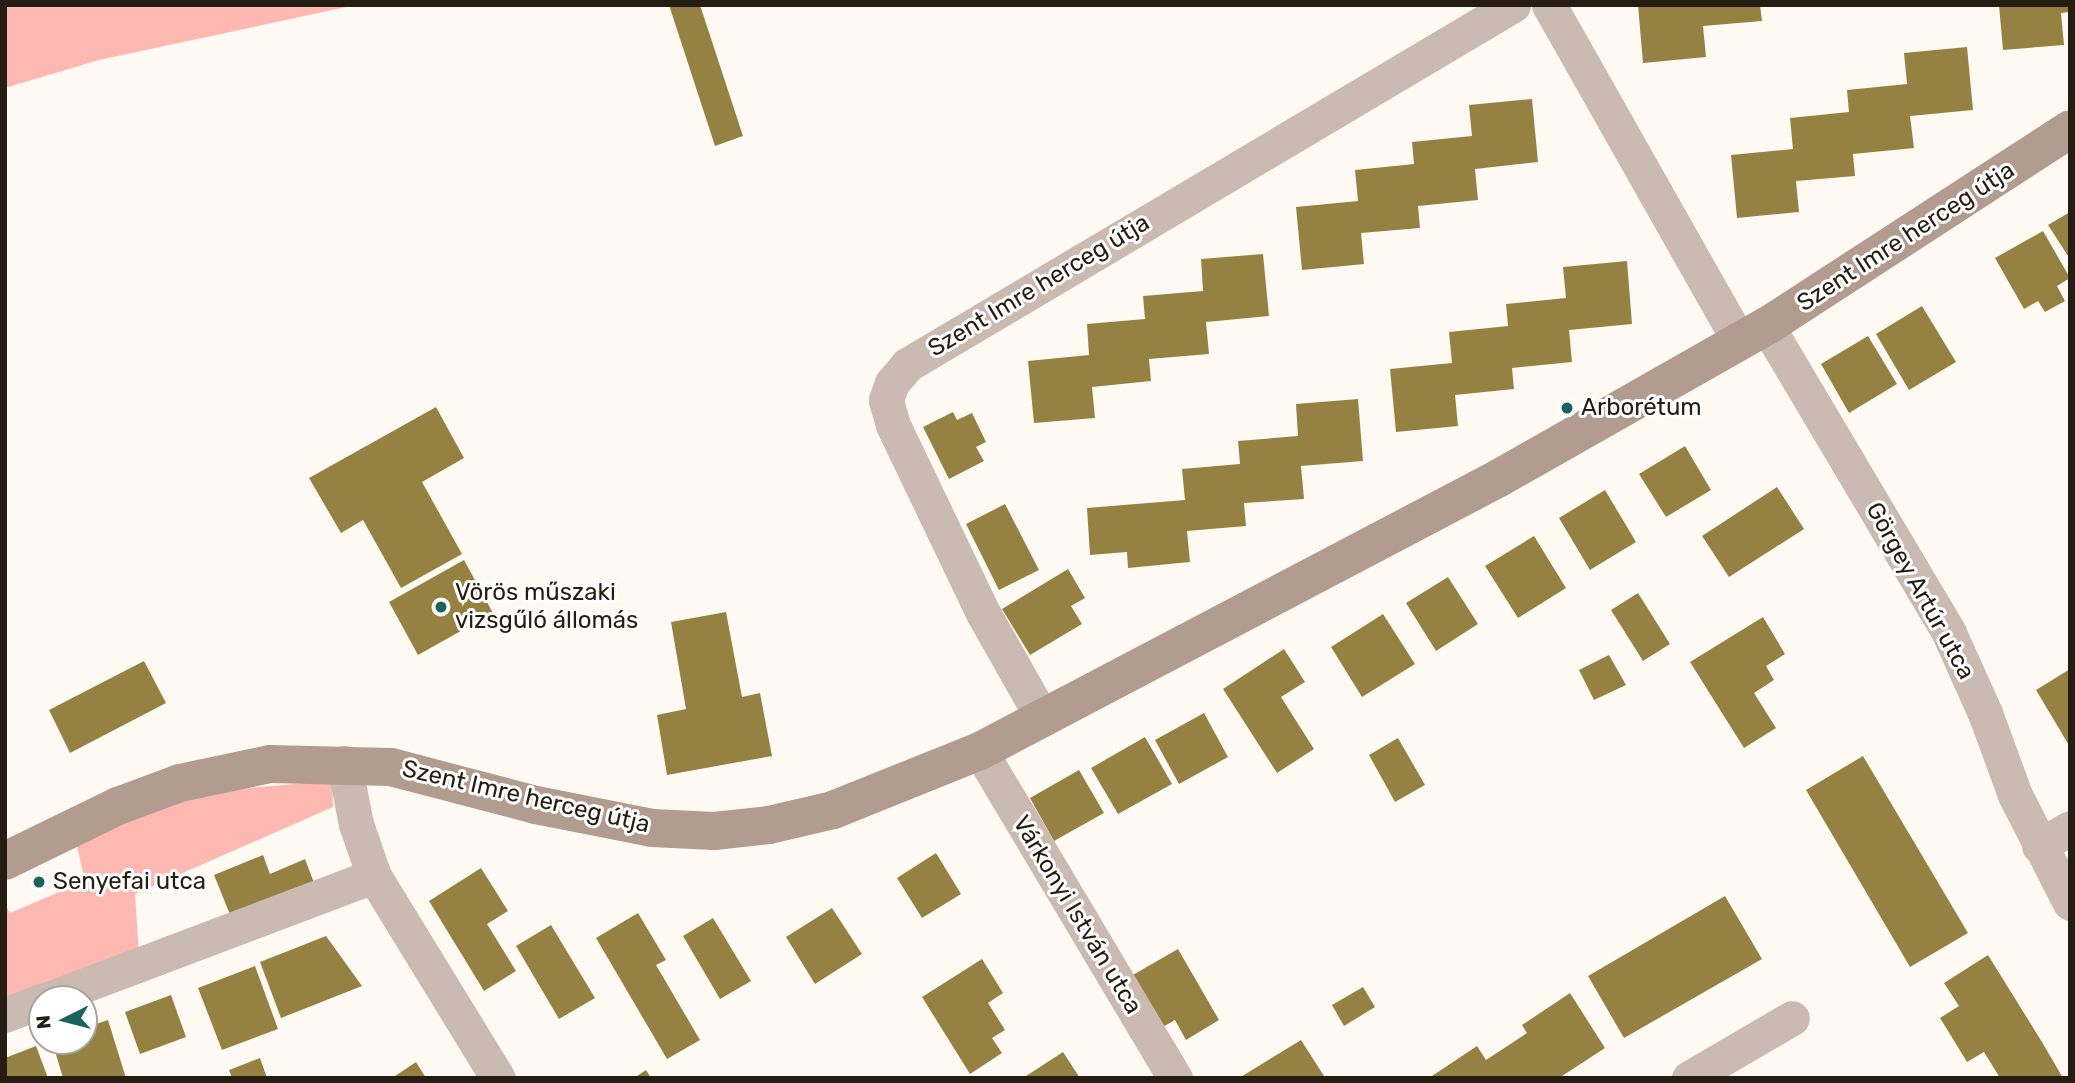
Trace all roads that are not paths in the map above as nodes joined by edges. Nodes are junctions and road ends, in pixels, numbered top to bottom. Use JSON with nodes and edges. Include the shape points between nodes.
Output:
{"nodes":[{"id":1,"x":1513,"y":5,"type":"edge"},
{"id":2,"x":1549,"y":5,"type":"edge"},
{"id":3,"x":2070,"y":129,"type":"edge"},
{"id":4,"x":1753,"y":334,"type":"junction"},
{"id":5,"x":1044,"y":719,"type":"junction"},
{"id":6,"x":980,"y":751,"type":"junction"},
{"id":7,"x":344,"y":763,"type":"junction"},
{"id":8,"x":2070,"y":828,"type":"edge"},
{"id":9,"x":2039,"y":846,"type":"junction"},
{"id":10,"x":5,"y":861,"type":"edge"},
{"id":11,"x":374,"y":876,"type":"junction"},
{"id":12,"x":2070,"y":903,"type":"edge"},
{"id":13,"x":85,"y":985,"type":"edge"},
{"id":14,"x":28,"y":1006,"type":"edge"},
{"id":15,"x":5,"y":1015,"type":"edge"},
{"id":16,"x":1791,"y":1018,"type":"dead end"},
{"id":17,"x":498,"y":1078,"type":"edge"},
{"id":18,"x":1175,"y":1078,"type":"edge"},
{"id":19,"x":1689,"y":1078,"type":"edge"}],
"edges":[{"from":1,"to":5,"type":"street","name":"Szent Imre herceg útja","via":[[907,365],[892,383],[886,400],[893,425],[984,613]]},
{"from":2,"to":4,"type":"street"},
{"from":3,"to":4,"type":"main road","name":"Szent Imre herceg útja"},
{"from":4,"to":5,"type":"main road","name":"Szent Imre herceg útja","via":[[1499,478]]},
{"from":4,"to":9,"type":"street","name":"Görgey Artúr utca","via":[[1949,634]]},
{"from":5,"to":6,"type":"main road","name":"Szent Imre herceg útja"},
{"from":6,"to":7,"type":"main road","name":"Szent Imre herceg útja","via":[[834,810],[769,825],[714,831],[652,828],[595,818],[452,780]]},
{"from":6,"to":18,"type":"street","name":"Várkonyi István utca"},
{"from":7,"to":10,"type":"main road","name":"Szent Imre herceg útja","via":[[270,764],[180,783],[118,806]]},
{"from":7,"to":11,"type":"street","via":[[356,824]]},
{"from":8,"to":9,"type":"street"},
{"from":9,"to":12,"type":"street","name":"Görgey Artúr utca"},
{"from":11,"to":13,"type":"street"},
{"from":11,"to":17,"type":"street"},
{"from":14,"to":15,"type":"street"},
{"from":16,"to":19,"type":"street"}]}
